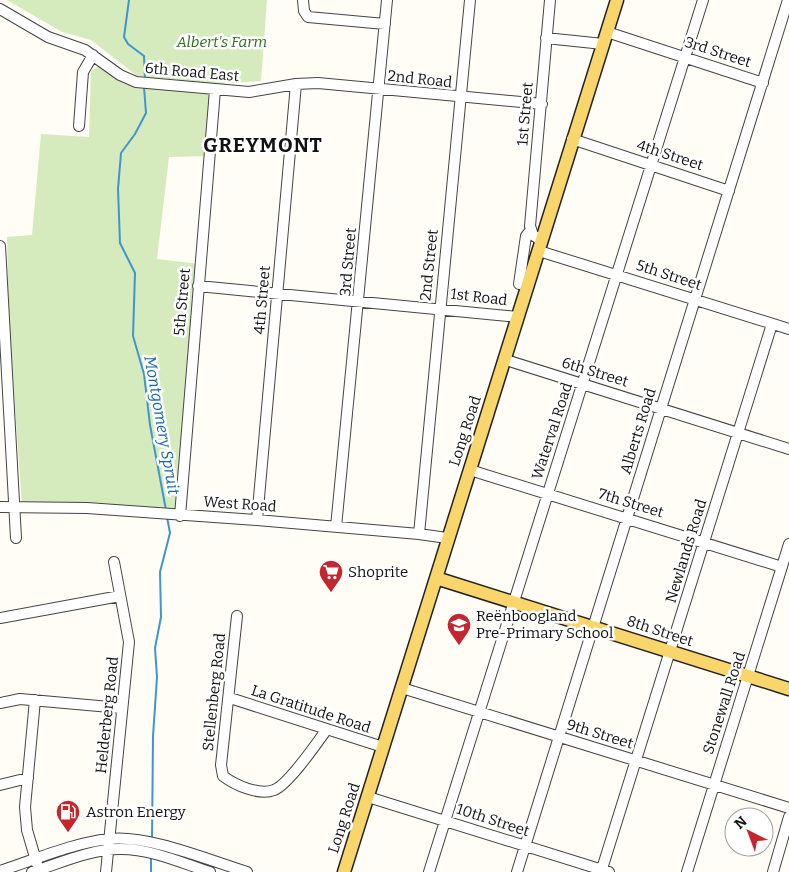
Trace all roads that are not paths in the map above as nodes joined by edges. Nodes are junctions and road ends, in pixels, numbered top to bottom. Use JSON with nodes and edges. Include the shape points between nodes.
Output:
{"nodes":[{"id":1,"x":303,"y":0,"type":"edge"},
{"id":2,"x":387,"y":0,"type":"edge"},
{"id":3,"x":470,"y":0,"type":"edge"},
{"id":4,"x":550,"y":0,"type":"edge"},
{"id":5,"x":616,"y":0,"type":"edge"},
{"id":6,"x":703,"y":0,"type":"edge"},
{"id":7,"x":788,"y":0,"type":"edge"},
{"id":8,"x":0,"y":9,"type":"edge"},
{"id":9,"x":385,"y":24,"type":"junction"},
{"id":10,"x":546,"y":38,"type":"junction"},
{"id":11,"x":605,"y":38,"type":"junction"},
{"id":12,"x":93,"y":55,"type":"junction"},
{"id":13,"x":686,"y":58,"type":"junction"},
{"id":14,"x":763,"y":82,"type":"junction"},
{"id":15,"x":296,"y":84,"type":"junction"},
{"id":16,"x":379,"y":89,"type":"junction"},
{"id":17,"x":215,"y":90,"type":"junction"},
{"id":18,"x":461,"y":98,"type":"junction"},
{"id":19,"x":542,"y":104,"type":"junction"},
{"id":20,"x":79,"y":126,"type":"dead end"},
{"id":21,"x":572,"y":139,"type":"junction"},
{"id":22,"x":652,"y":165,"type":"junction"},
{"id":23,"x":729,"y":191,"type":"junction"},
{"id":24,"x":530,"y":230,"type":"junction"},
{"id":25,"x":0,"y":246,"type":"edge"},
{"id":26,"x":540,"y":246,"type":"junction"},
{"id":27,"x":617,"y":274,"type":"junction"},
{"id":28,"x":519,"y":284,"type":"dead end"},
{"id":29,"x":198,"y":286,"type":"junction"},
{"id":30,"x":277,"y":293,"type":"junction"},
{"id":31,"x":694,"y":300,"type":"junction"},
{"id":32,"x":360,"y":301,"type":"junction"},
{"id":33,"x":440,"y":308,"type":"junction"},
{"id":34,"x":518,"y":317,"type":"junction"},
{"id":35,"x":772,"y":324,"type":"junction"},
{"id":36,"x":2,"y":329,"type":"edge"},
{"id":37,"x":789,"y":329,"type":"edge"},
{"id":38,"x":506,"y":360,"type":"junction"},
{"id":39,"x":583,"y":384,"type":"junction"},
{"id":40,"x":660,"y":409,"type":"junction"},
{"id":41,"x":738,"y":433,"type":"junction"},
{"id":42,"x":789,"y":449,"type":"edge"},
{"id":43,"x":470,"y":470,"type":"junction"},
{"id":44,"x":548,"y":493,"type":"junction"},
{"id":45,"x":0,"y":507,"type":"edge"},
{"id":46,"x":15,"y":507,"type":"junction"},
{"id":47,"x":172,"y":515,"type":"junction"},
{"id":48,"x":626,"y":518,"type":"junction"},
{"id":49,"x":257,"y":520,"type":"junction"},
{"id":50,"x":336,"y":527,"type":"junction"},
{"id":51,"x":419,"y":534,"type":"junction"},
{"id":52,"x":16,"y":538,"type":"dead end"},
{"id":53,"x":447,"y":538,"type":"junction"},
{"id":54,"x":704,"y":542,"type":"junction"},
{"id":55,"x":789,"y":544,"type":"edge"},
{"id":56,"x":114,"y":562,"type":"dead end"},
{"id":57,"x":782,"y":567,"type":"junction"},
{"id":58,"x":436,"y":578,"type":"junction"},
{"id":59,"x":120,"y":596,"type":"junction"},
{"id":60,"x":514,"y":603,"type":"junction"},
{"id":61,"x":237,"y":616,"type":"dead end"},
{"id":62,"x":0,"y":618,"type":"edge"},
{"id":63,"x":592,"y":627,"type":"junction"},
{"id":64,"x":670,"y":652,"type":"junction"},
{"id":65,"x":748,"y":676,"type":"junction"},
{"id":66,"x":402,"y":688,"type":"junction"},
{"id":67,"x":789,"y":689,"type":"edge"},
{"id":68,"x":230,"y":698,"type":"junction"},
{"id":69,"x":35,"y":700,"type":"junction"},
{"id":70,"x":0,"y":703,"type":"edge"},
{"id":71,"x":122,"y":708,"type":"junction"},
{"id":72,"x":481,"y":712,"type":"junction"},
{"id":73,"x":328,"y":729,"type":"junction"},
{"id":74,"x":558,"y":736,"type":"junction"},
{"id":75,"x":383,"y":747,"type":"junction"},
{"id":76,"x":636,"y":760,"type":"junction"},
{"id":77,"x":28,"y":778,"type":"junction"},
{"id":78,"x":714,"y":783,"type":"junction"},
{"id":79,"x":0,"y":785,"type":"edge"},
{"id":80,"x":368,"y":797,"type":"junction"},
{"id":81,"x":789,"y":808,"type":"edge"},
{"id":82,"x":789,"y":818,"type":"edge"},
{"id":83,"x":445,"y":820,"type":"junction"},
{"id":84,"x":109,"y":844,"type":"junction"},
{"id":85,"x":525,"y":846,"type":"junction"},
{"id":86,"x":36,"y":867,"type":"edge"},
{"id":87,"x":0,"y":871,"type":"edge"},
{"id":88,"x":344,"y":871,"type":"edge"},
{"id":89,"x":604,"y":871,"type":"edge"},
{"id":90,"x":106,"y":872,"type":"edge"},
{"id":91,"x":210,"y":872,"type":"edge"},
{"id":92,"x":247,"y":872,"type":"edge"},
{"id":93,"x":430,"y":872,"type":"edge"},
{"id":94,"x":516,"y":872,"type":"edge"},
{"id":95,"x":687,"y":872,"type":"edge"},
{"id":96,"x":773,"y":872,"type":"edge"}],
"edges":[{"from":1,"to":9,"type":"street","via":[[308,17]]},
{"from":2,"to":9,"type":"street","name":"3rd Street"},
{"from":3,"to":18,"type":"street","name":"2nd Street"},
{"from":4,"to":10,"type":"street","name":"1st Street"},
{"from":5,"to":11,"type":"main road","name":"Long Road"},
{"from":6,"to":13,"type":"street","name":"Waterval Road"},
{"from":7,"to":14,"type":"street","name":"Alberts Road"},
{"from":8,"to":12,"type":"street","name":"6th Road East","via":[[48,36]]},
{"from":9,"to":16,"type":"street","name":"3rd Street"},
{"from":10,"to":11,"type":"street","name":"3rd Street"},
{"from":10,"to":19,"type":"street","name":"1st Street"},
{"from":11,"to":13,"type":"street","name":"3rd Street"},
{"from":11,"to":21,"type":"main road","name":"Long Road"},
{"from":12,"to":17,"type":"street","name":"6th Road East","via":[[120,75],[145,83]]},
{"from":12,"to":20,"type":"street","via":[[83,72]]},
{"from":13,"to":14,"type":"street","name":"3rd Street"},
{"from":13,"to":22,"type":"street","name":"Waterval Road"},
{"from":14,"to":23,"type":"street","name":"Alberts Road"},
{"from":15,"to":16,"type":"street","name":"2nd Road"},
{"from":15,"to":17,"type":"street","name":"6th Road East","via":[[249,92]]},
{"from":15,"to":30,"type":"street","name":"4th Street"},
{"from":16,"to":18,"type":"street","name":"2nd Road"},
{"from":16,"to":32,"type":"street","name":"3rd Street"},
{"from":17,"to":29,"type":"street","name":"5th Street"},
{"from":18,"to":19,"type":"street","name":"2nd Road"},
{"from":18,"to":33,"type":"street","name":"2nd Street"},
{"from":19,"to":24,"type":"street","name":"1st Street"},
{"from":21,"to":22,"type":"street","name":"4th Street"},
{"from":21,"to":26,"type":"main road","name":"Long Road"},
{"from":22,"to":23,"type":"street","name":"4th Street"},
{"from":22,"to":27,"type":"street","name":"Waterval Road"},
{"from":23,"to":31,"type":"street","name":"Alberts Road"},
{"from":24,"to":26,"type":"street"},
{"from":24,"to":28,"type":"street","name":"1st Street","via":[[526,236]]},
{"from":25,"to":36,"type":"street"},
{"from":26,"to":27,"type":"street","name":"5th Street"},
{"from":26,"to":34,"type":"main road","name":"Long Road"},
{"from":27,"to":31,"type":"street","name":"5th Street"},
{"from":27,"to":39,"type":"street","name":"Waterval Road"},
{"from":29,"to":30,"type":"street","name":"1st Road"},
{"from":29,"to":47,"type":"street","name":"5th Street"},
{"from":30,"to":32,"type":"street","name":"1st Road"},
{"from":30,"to":49,"type":"street","name":"4th Street"},
{"from":31,"to":35,"type":"street","name":"5th Street"},
{"from":31,"to":40,"type":"street","name":"Alberts Road"},
{"from":32,"to":33,"type":"street","name":"1st Road"},
{"from":32,"to":50,"type":"street","name":"3rd Street"},
{"from":33,"to":34,"type":"street","name":"1st Road"},
{"from":33,"to":51,"type":"street","name":"2nd Street"},
{"from":34,"to":38,"type":"main road","name":"Long Road"},
{"from":35,"to":37,"type":"street","name":"5th Street"},
{"from":35,"to":41,"type":"street","name":"Newlands Road"},
{"from":36,"to":46,"type":"street"},
{"from":38,"to":39,"type":"street","name":"6th Street"},
{"from":38,"to":43,"type":"main road","name":"Long Road"},
{"from":39,"to":40,"type":"street","name":"6th Street"},
{"from":39,"to":44,"type":"street","name":"Waterval Road"},
{"from":40,"to":41,"type":"street","name":"6th Street"},
{"from":40,"to":48,"type":"street","name":"Alberts Road"},
{"from":41,"to":42,"type":"street","name":"6th Street"},
{"from":41,"to":54,"type":"street","name":"Newlands Road"},
{"from":43,"to":44,"type":"street","name":"7th Street"},
{"from":43,"to":53,"type":"main road","name":"Long Road"},
{"from":44,"to":48,"type":"street","name":"7th Street"},
{"from":44,"to":60,"type":"street","name":"Waterval Road"},
{"from":45,"to":46,"type":"street","name":"West Road"},
{"from":46,"to":47,"type":"street","name":"West Road","via":[[87,508]]},
{"from":46,"to":52,"type":"street"},
{"from":47,"to":49,"type":"street","name":"West Road"},
{"from":48,"to":54,"type":"street","name":"7th Street"},
{"from":48,"to":63,"type":"street","name":"Alberts Road"},
{"from":49,"to":50,"type":"street","name":"West Road"},
{"from":50,"to":51,"type":"street","name":"West Road"},
{"from":51,"to":53,"type":"street","name":"West Road"},
{"from":53,"to":58,"type":"main road","name":"Long Road"},
{"from":54,"to":57,"type":"street","name":"7th Street"},
{"from":54,"to":64,"type":"street","name":"Newlands Road"},
{"from":55,"to":57,"type":"street","name":"Stonewall Road"},
{"from":56,"to":59,"type":"street","name":"Helderberg Road"},
{"from":57,"to":65,"type":"street","name":"Stonewall Road"},
{"from":58,"to":60,"type":"main road","name":"8th Street"},
{"from":58,"to":66,"type":"main road","name":"Long Road"},
{"from":59,"to":62,"type":"street"},
{"from":59,"to":71,"type":"street","name":"Helderberg Road","via":[[129,642]]},
{"from":60,"to":63,"type":"main road","name":"8th Street"},
{"from":60,"to":72,"type":"street","name":"Waterval Road"},
{"from":61,"to":68,"type":"street","name":"Stellenberg Road"},
{"from":63,"to":64,"type":"main road","name":"8th Street"},
{"from":63,"to":74,"type":"street","name":"Alberts Road"},
{"from":64,"to":65,"type":"main road","name":"8th Street"},
{"from":64,"to":76,"type":"street","name":"Newlands Road"},
{"from":65,"to":67,"type":"main road","name":"8th Street"},
{"from":65,"to":78,"type":"street","name":"Stonewall Road"},
{"from":66,"to":72,"type":"street","name":"9th Street"},
{"from":66,"to":75,"type":"main road","name":"Long Road"},
{"from":68,"to":73,"type":"street","name":"La Gratitude Road"},
{"from":68,"to":73,"type":"street","name":"Stellenberg Road","via":[[221,771],[223,776],[239,786],[261,791],[276,790]]},
{"from":69,"to":70,"type":"street","via":[[14,699]]},
{"from":69,"to":71,"type":"street"},
{"from":69,"to":77,"type":"street"},
{"from":71,"to":84,"type":"street","name":"Helderberg Road"},
{"from":72,"to":74,"type":"street","name":"9th Street"},
{"from":72,"to":83,"type":"street","name":"Waterval Road"},
{"from":73,"to":75,"type":"street","name":"La Gratitude Road"},
{"from":74,"to":76,"type":"street","name":"9th Street"},
{"from":74,"to":85,"type":"street","name":"Alberts Road"},
{"from":75,"to":80,"type":"main road","name":"Long Road"},
{"from":76,"to":78,"type":"street","name":"9th Street"},
{"from":76,"to":89,"type":"street","name":"Newlands Road"},
{"from":77,"to":79,"type":"street"},
{"from":77,"to":86,"type":"street","via":[[26,820]]},
{"from":78,"to":81,"type":"street","name":"9th Street"},
{"from":78,"to":95,"type":"street","name":"Stonewall Road"},
{"from":80,"to":83,"type":"street","name":"10th Street"},
{"from":80,"to":88,"type":"main road","name":"Long Road"},
{"from":82,"to":96,"type":"street"},
{"from":83,"to":85,"type":"street","name":"10th Street"},
{"from":83,"to":93,"type":"street","name":"Waterval Road"},
{"from":84,"to":86,"type":"street"},
{"from":84,"to":90,"type":"street","name":"Helderberg Road"},
{"from":84,"to":91,"type":"street"},
{"from":84,"to":92,"type":"street","via":[[123,838]]},
{"from":85,"to":89,"type":"street","name":"10th Street"},
{"from":85,"to":94,"type":"street","name":"Alberts Road"},
{"from":86,"to":87,"type":"street"}]}
